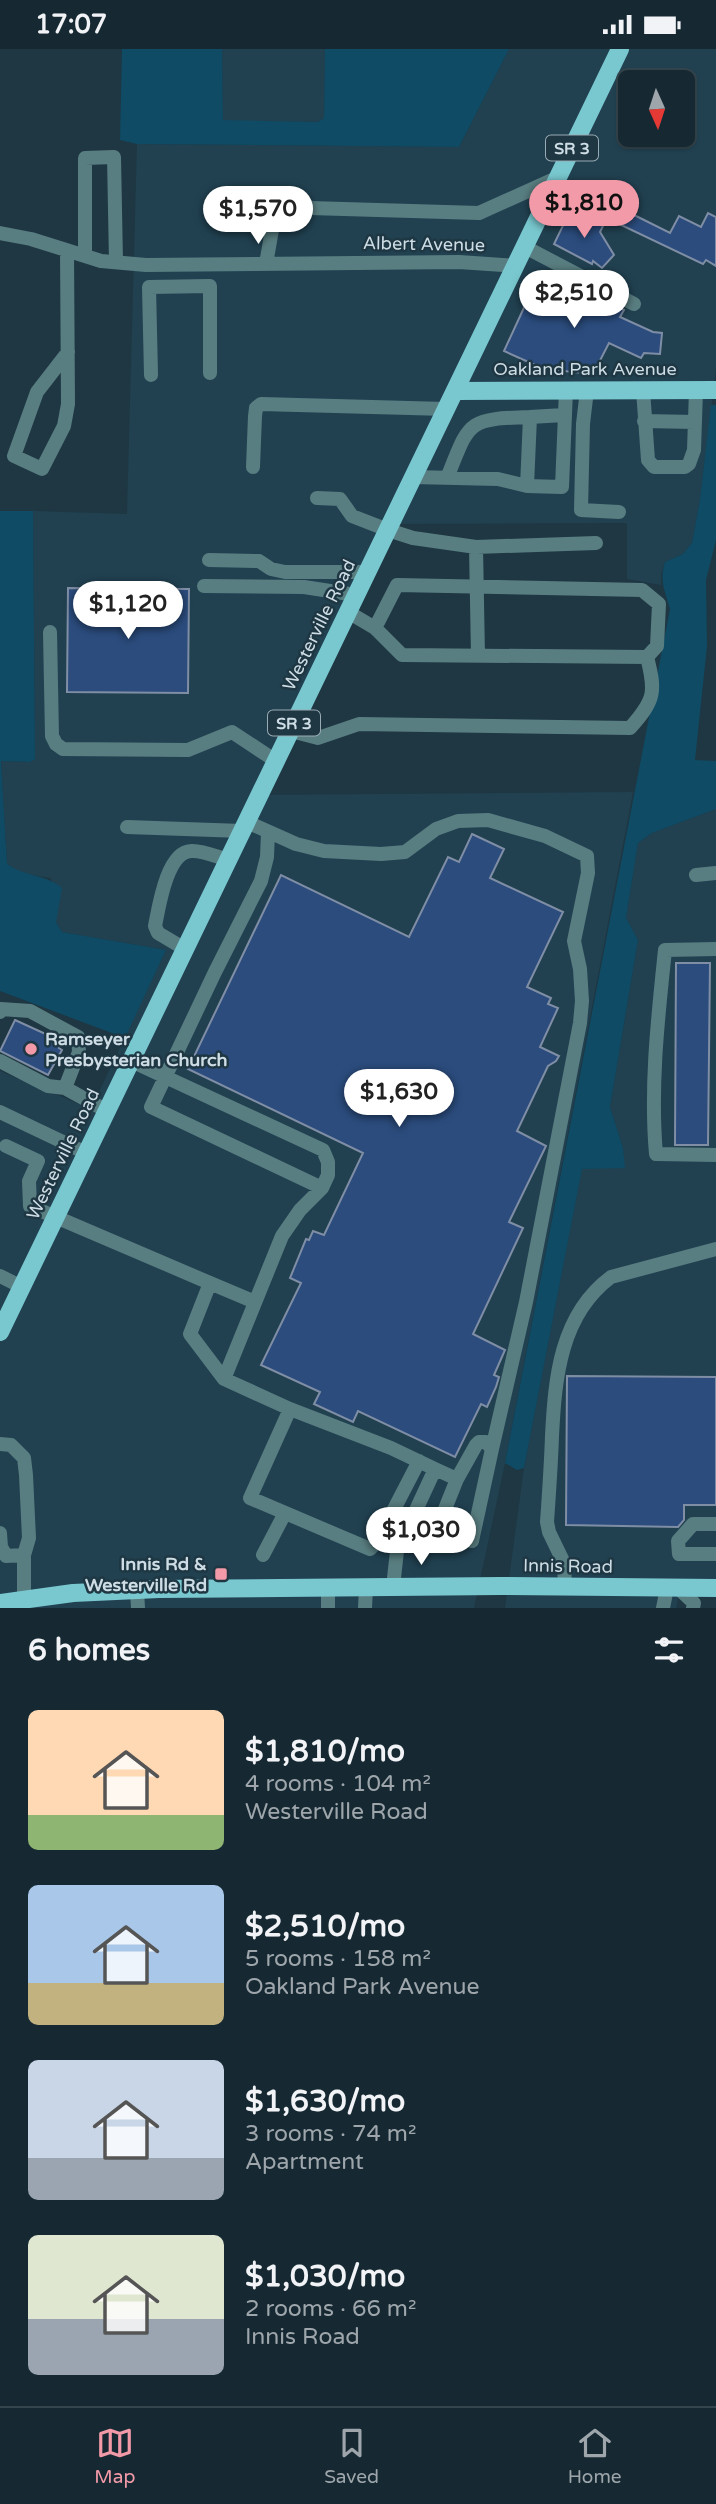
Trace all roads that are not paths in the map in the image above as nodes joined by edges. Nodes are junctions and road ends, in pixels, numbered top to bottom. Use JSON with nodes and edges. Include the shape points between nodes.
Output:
{"nodes":[{"id":1,"x":620,"y":49,"type":"edge"},
{"id":2,"x":559,"y":177,"type":"junction"},
{"id":3,"x":0,"y":233,"type":"edge"},
{"id":4,"x":525,"y":247,"type":"junction"},
{"id":5,"x":67,"y":251,"type":"junction"},
{"id":6,"x":85,"y":256,"type":"junction"},
{"id":7,"x":116,"y":262,"type":"junction"},
{"id":8,"x":177,"y":264,"type":"junction"},
{"id":9,"x":266,"y":264,"type":"junction"},
{"id":10,"x":516,"y":266,"type":"junction"},
{"id":11,"x":177,"y":286,"type":"junction"},
{"id":12,"x":634,"y":304,"type":"dead end"},
{"id":13,"x":68,"y":352,"type":"junction"},
{"id":14,"x":210,"y":373,"type":"dead end"},
{"id":15,"x":151,"y":375,"type":"dead end"},
{"id":16,"x":566,"y":390,"type":"junction"},
{"id":17,"x":587,"y":390,"type":"junction"},
{"id":18,"x":643,"y":390,"type":"junction"},
{"id":19,"x":696,"y":390,"type":"junction"},
{"id":20,"x":716,"y":390,"type":"edge"},
{"id":21,"x":455,"y":391,"type":"junction"},
{"id":22,"x":446,"y":409,"type":"junction"},
{"id":23,"x":564,"y":415,"type":"junction"},
{"id":24,"x":530,"y":418,"type":"junction"},
{"id":25,"x":644,"y":421,"type":"junction"},
{"id":26,"x":695,"y":422,"type":"junction"},
{"id":27,"x":253,"y":467,"type":"dead end"},
{"id":28,"x":413,"y":478,"type":"junction"},
{"id":29,"x":447,"y":478,"type":"junction"},
{"id":30,"x":527,"y":486,"type":"junction"},
{"id":31,"x":317,"y":498,"type":"dead end"},
{"id":32,"x":619,"y":512,"type":"dead end"},
{"id":33,"x":388,"y":530,"type":"junction"},
{"id":34,"x":596,"y":543,"type":"dead end"},
{"id":35,"x":476,"y":547,"type":"junction"},
{"id":36,"x":209,"y":560,"type":"dead end"},
{"id":37,"x":367,"y":572,"type":"junction"},
{"id":38,"x":204,"y":586,"type":"dead end"},
{"id":39,"x":478,"y":587,"type":"junction"},
{"id":40,"x":356,"y":595,"type":"junction"},
{"id":41,"x":348,"y":612,"type":"junction"},
{"id":42,"x":375,"y":628,"type":"junction"},
{"id":43,"x":50,"y":632,"type":"dead end"},
{"id":44,"x":478,"y":656,"type":"junction"},
{"id":45,"x":647,"y":657,"type":"junction"},
{"id":46,"x":290,"y":731,"type":"junction"},
{"id":47,"x":276,"y":761,"type":"junction"},
{"id":48,"x":127,"y":827,"type":"dead end"},
{"id":49,"x":244,"y":827,"type":"junction"},
{"id":50,"x":268,"y":832,"type":"junction"},
{"id":51,"x":228,"y":860,"type":"junction"},
{"id":52,"x":716,"y":873,"type":"edge"},
{"id":53,"x":696,"y":875,"type":"dead end"},
{"id":54,"x":186,"y":949,"type":"junction"},
{"id":55,"x":716,"y":949,"type":"edge"},
{"id":56,"x":0,"y":1012,"type":"edge"},
{"id":57,"x":0,"y":1061,"type":"edge"},
{"id":58,"x":131,"y":1061,"type":"junction"},
{"id":59,"x":166,"y":1077,"type":"junction"},
{"id":60,"x":65,"y":1088,"type":"junction"},
{"id":61,"x":107,"y":1111,"type":"junction"},
{"id":62,"x":0,"y":1112,"type":"edge"},
{"id":63,"x":6,"y":1146,"type":"dead end"},
{"id":64,"x":86,"y":1153,"type":"junction"},
{"id":65,"x":716,"y":1155,"type":"edge"},
{"id":66,"x":322,"y":1188,"type":"junction"},
{"id":67,"x":57,"y":1215,"type":"junction"},
{"id":68,"x":716,"y":1249,"type":"edge"},
{"id":69,"x":0,"y":1276,"type":"edge"},
{"id":70,"x":210,"y":1283,"type":"junction"},
{"id":71,"x":22,"y":1287,"type":"junction"},
{"id":72,"x":255,"y":1302,"type":"junction"},
{"id":73,"x":0,"y":1332,"type":"edge"},
{"id":74,"x":223,"y":1379,"type":"junction"},
{"id":75,"x":290,"y":1409,"type":"junction"},
{"id":76,"x":0,"y":1444,"type":"edge"},
{"id":77,"x":492,"y":1449,"type":"junction"},
{"id":78,"x":419,"y":1461,"type":"junction"},
{"id":79,"x":435,"y":1469,"type":"junction"},
{"id":80,"x":457,"y":1479,"type":"junction"},
{"id":81,"x":285,"y":1513,"type":"junction"},
{"id":82,"x":716,"y":1524,"type":"edge"},
{"id":83,"x":0,"y":1533,"type":"edge"},
{"id":84,"x":716,"y":1554,"type":"edge"},
{"id":85,"x":24,"y":1555,"type":"junction"},
{"id":86,"x":263,"y":1556,"type":"dead end"},
{"id":87,"x":366,"y":1587,"type":"junction"},
{"id":88,"x":393,"y":1587,"type":"junction"},
{"id":89,"x":565,"y":1587,"type":"junction"},
{"id":90,"x":328,"y":1588,"type":"junction"},
{"id":91,"x":673,"y":1588,"type":"junction"},
{"id":92,"x":716,"y":1588,"type":"edge"},
{"id":93,"x":24,"y":1599,"type":"junction"},
{"id":94,"x":137,"y":1599,"type":"edge"},
{"id":95,"x":0,"y":1603,"type":"edge"},
{"id":96,"x":328,"y":1608,"type":"edge"},
{"id":97,"x":365,"y":1608,"type":"edge"},
{"id":98,"x":663,"y":1608,"type":"edge"},
{"id":99,"x":693,"y":1608,"type":"edge"}],
"edges":[{"from":1,"to":2,"type":"main road","name":"Westerville Road","number":"SR 3"},
{"from":2,"to":4,"type":"main road","name":"Westerville Road","number":"SR 3"},
{"from":2,"to":9,"type":"street","via":[[479,213],[276,207]]},
{"from":3,"to":5,"type":"street","name":"Albert Avenue"},
{"from":4,"to":10,"type":"main road","name":"Westerville Road","number":"SR 3"},
{"from":4,"to":12,"type":"street"},
{"from":5,"to":6,"type":"street","name":"Albert Avenue"},
{"from":5,"to":13,"type":"street"},
{"from":6,"to":7,"type":"street","name":"Albert Avenue"},
{"from":6,"to":7,"type":"street","via":[[85,158],[114,157]]},
{"from":7,"to":8,"type":"street","name":"Albert Avenue"},
{"from":8,"to":9,"type":"street","name":"Albert Avenue"},
{"from":8,"to":11,"type":"street"},
{"from":9,"to":10,"type":"street","name":"Albert Avenue","via":[[459,262]]},
{"from":10,"to":21,"type":"main road","name":"Westerville Road","number":"SR 3"},
{"from":11,"to":14,"type":"street","via":[[210,286]]},
{"from":11,"to":15,"type":"street","via":[[149,286]]},
{"from":13,"to":13,"type":"street","via":[[64,426],[42,469],[14,456],[37,392]]},
{"from":16,"to":17,"type":"main road","name":"Oakland Park Avenue"},
{"from":16,"to":21,"type":"main road","name":"Oakland Park Avenue"},
{"from":16,"to":23,"type":"street"},
{"from":17,"to":18,"type":"main road","name":"Oakland Park Avenue"},
{"from":17,"to":32,"type":"street","via":[[581,510]]},
{"from":18,"to":19,"type":"main road","name":"Oakland Park Avenue"},
{"from":18,"to":25,"type":"street"},
{"from":19,"to":20,"type":"main road","name":"Oakland Park Avenue"},
{"from":19,"to":26,"type":"street"},
{"from":21,"to":22,"type":"main road","name":"Westerville Road","number":"SR 3"},
{"from":22,"to":27,"type":"street","via":[[261,404],[255,415]]},
{"from":22,"to":28,"type":"main road","name":"Westerville Road","number":"SR 3"},
{"from":23,"to":24,"type":"street"},
{"from":23,"to":30,"type":"street","via":[[562,487]]},
{"from":24,"to":29,"type":"street","via":[[493,419],[474,425]]},
{"from":24,"to":30,"type":"street"},
{"from":25,"to":26,"type":"street"},
{"from":25,"to":26,"type":"street","via":[[648,460],[663,468],[689,464]]},
{"from":28,"to":29,"type":"street"},
{"from":28,"to":33,"type":"main road","name":"Westerville Road","number":"SR 3"},
{"from":29,"to":30,"type":"street","via":[[498,479]]},
{"from":31,"to":33,"type":"street","via":[[340,499],[352,516]]},
{"from":33,"to":35,"type":"street"},
{"from":33,"to":37,"type":"main road","name":"Westerville Road","number":"SR 3"},
{"from":34,"to":35,"type":"street"},
{"from":35,"to":39,"type":"street"},
{"from":36,"to":37,"type":"street","via":[[259,561],[285,572]]},
{"from":37,"to":40,"type":"main road","name":"Westerville Road","number":"SR 3"},
{"from":38,"to":40,"type":"street","via":[[304,587]]},
{"from":39,"to":42,"type":"street","via":[[397,585]]},
{"from":39,"to":44,"type":"street"},
{"from":39,"to":45,"type":"street","via":[[642,590],[659,604],[657,646]]},
{"from":40,"to":41,"type":"main road","name":"Westerville Road","number":"SR 3"},
{"from":41,"to":42,"type":"street"},
{"from":41,"to":46,"type":"main road","name":"Westerville Road","number":"SR 3"},
{"from":42,"to":44,"type":"street","via":[[401,655]]},
{"from":43,"to":47,"type":"street","via":[[52,736],[63,749],[188,750],[232,732]]},
{"from":44,"to":45,"type":"street"},
{"from":45,"to":46,"type":"street","via":[[654,684],[647,709],[630,727],[359,724],[318,738]]},
{"from":46,"to":47,"type":"main road","name":"Westerville Road","number":"SR 3"},
{"from":47,"to":49,"type":"main road","name":"Westerville Road","number":"SR 3"},
{"from":48,"to":49,"type":"street"},
{"from":49,"to":50,"type":"street"},
{"from":49,"to":51,"type":"main road","name":"Westerville Road","number":"SR 3"},
{"from":50,"to":59,"type":"street","via":[[261,881]]},
{"from":50,"to":77,"type":"street","via":[[324,851],[381,854],[405,852],[436,829],[458,821],[488,820],[545,836],[587,856],[575,941],[580,1023],[526,1302]]},
{"from":51,"to":54,"type":"main road","name":"Westerville Road","number":"SR 3"},
{"from":51,"to":54,"type":"street","via":[[185,852],[177,857],[167,877],[155,926],[158,933]]},
{"from":52,"to":53,"type":"street"},
{"from":54,"to":58,"type":"main road","name":"Westerville Road","number":"SR 3"},
{"from":55,"to":65,"type":"street","via":[[665,950],[654,1132],[656,1154]]},
{"from":56,"to":60,"type":"street","via":[[30,1011],[78,1037],[79,1052]]},
{"from":57,"to":60,"type":"street","via":[[48,1086]]},
{"from":58,"to":59,"type":"street"},
{"from":58,"to":61,"type":"main road","name":"Westerville Road","number":"SR 3"},
{"from":59,"to":66,"type":"street","via":[[323,1150],[328,1175]]},
{"from":59,"to":66,"type":"street","via":[[151,1107]]},
{"from":60,"to":61,"type":"street"},
{"from":61,"to":64,"type":"main road","name":"Westerville Road","number":"SR 3"},
{"from":62,"to":64,"type":"street"},
{"from":63,"to":67,"type":"street","via":[[38,1161],[29,1181],[30,1206]]},
{"from":64,"to":67,"type":"main road","name":"Westerville Road","number":"SR 3"},
{"from":66,"to":72,"type":"street","via":[[282,1236]]},
{"from":67,"to":70,"type":"street"},
{"from":67,"to":71,"type":"main road","name":"Westerville Road","number":"SR 3"},
{"from":68,"to":89,"type":"street","via":[[611,1277],[598,1287],[569,1330],[556,1376],[547,1522],[564,1563]]},
{"from":69,"to":71,"type":"street"},
{"from":70,"to":72,"type":"street"},
{"from":70,"to":74,"type":"street","via":[[190,1334]]},
{"from":71,"to":73,"type":"main road","name":"Westerville Road","number":"SR 3"},
{"from":72,"to":74,"type":"street"},
{"from":74,"to":75,"type":"street"},
{"from":75,"to":78,"type":"street"},
{"from":75,"to":81,"type":"street","via":[[250,1498]]},
{"from":76,"to":85,"type":"street","via":[[11,1445],[24,1458],[29,1538]]},
{"from":77,"to":80,"type":"street","via":[[479,1442]]},
{"from":77,"to":80,"type":"street","via":[[472,1541],[435,1534]]},
{"from":78,"to":79,"type":"street"},
{"from":78,"to":81,"type":"street","via":[[370,1549]]},
{"from":79,"to":80,"type":"street"},
{"from":79,"to":88,"type":"street","via":[[397,1551]]},
{"from":81,"to":86,"type":"street"},
{"from":82,"to":84,"type":"street","via":[[693,1524],[678,1541],[679,1554]]},
{"from":83,"to":85,"type":"street","via":[[6,1556]]},
{"from":85,"to":93,"type":"street"},
{"from":87,"to":88,"type":"main road","name":"Innis Road"},
{"from":87,"to":90,"type":"main road","name":"Innis Road"},
{"from":87,"to":97,"type":"street"},
{"from":88,"to":89,"type":"main road","name":"Innis Road"},
{"from":89,"to":91,"type":"main road","name":"Innis Road"},
{"from":90,"to":94,"type":"main road","name":"Innis Road"},
{"from":90,"to":96,"type":"street"},
{"from":91,"to":92,"type":"main road","name":"Innis Road"},
{"from":91,"to":98,"type":"street"},
{"from":91,"to":99,"type":"street","via":[[694,1603]]},
{"from":93,"to":94,"type":"main road","name":"Innis Road","via":[[74,1593]]},
{"from":93,"to":95,"type":"main road","name":"Innis Road"}]}
